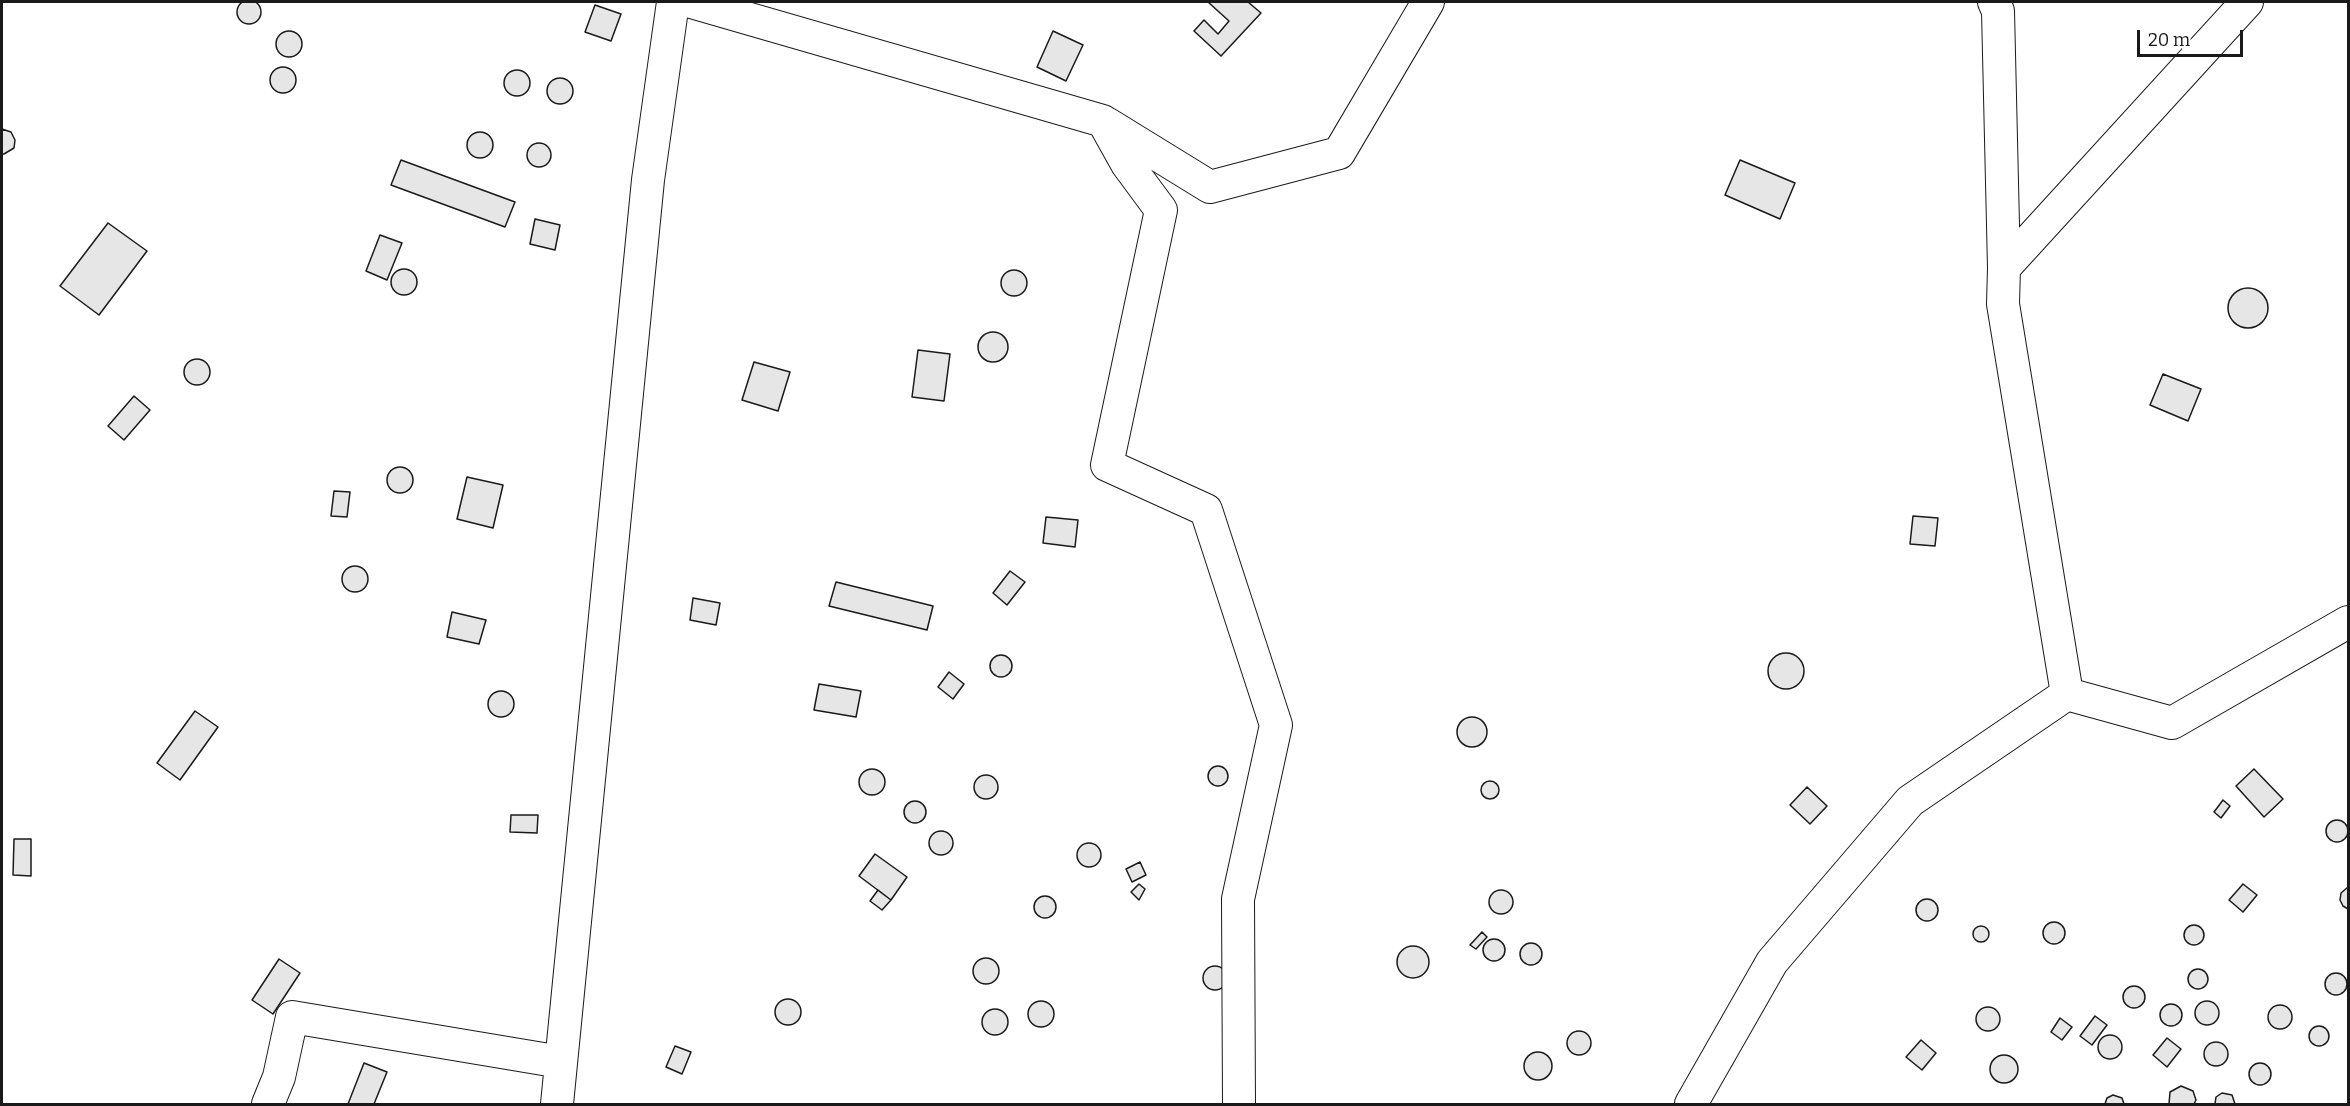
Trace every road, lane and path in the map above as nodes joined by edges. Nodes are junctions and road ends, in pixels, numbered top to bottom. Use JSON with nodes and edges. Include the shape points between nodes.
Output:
{"nodes":[{"id":1,"x":673,"y":2,"type":"edge"},
{"id":2,"x":690,"y":2,"type":"edge"},
{"id":3,"x":1428,"y":2,"type":"edge"},
{"id":4,"x":1994,"y":2,"type":"edge"},
{"id":5,"x":2247,"y":2,"type":"edge"},
{"id":6,"x":1103,"y":122,"type":"junction"},
{"id":7,"x":2004,"y":268,"type":"junction"},
{"id":8,"x":2349,"y":622,"type":"edge"},
{"id":9,"x":2067,"y":694,"type":"junction"},
{"id":10,"x":561,"y":1062,"type":"junction"},
{"id":11,"x":268,"y":1104,"type":"edge"},
{"id":12,"x":557,"y":1104,"type":"edge"},
{"id":13,"x":1239,"y":1104,"type":"edge"},
{"id":14,"x":1691,"y":1104,"type":"edge"}],
"edges":[{"from":1,"to":10,"type":"street","via":[[648,180]]},
{"from":2,"to":6,"type":"street"},
{"from":3,"to":6,"type":"street","via":[[1339,153],[1210,187]]},
{"from":4,"to":7,"type":"street","via":[[1998,11]]},
{"from":5,"to":7,"type":"street"},
{"from":6,"to":13,"type":"street","via":[[1127,164],[1161,210],[1107,465],[1206,510],[1276,725],[1238,899]]},
{"from":7,"to":9,"type":"street","via":[[2003,304]]},
{"from":8,"to":9,"type":"street","via":[[2172,723]]},
{"from":9,"to":14,"type":"street","via":[[1910,801],[1772,962]]},
{"from":10,"to":11,"type":"street","via":[[292,1017],[279,1077]]},
{"from":10,"to":12,"type":"street"}]}
